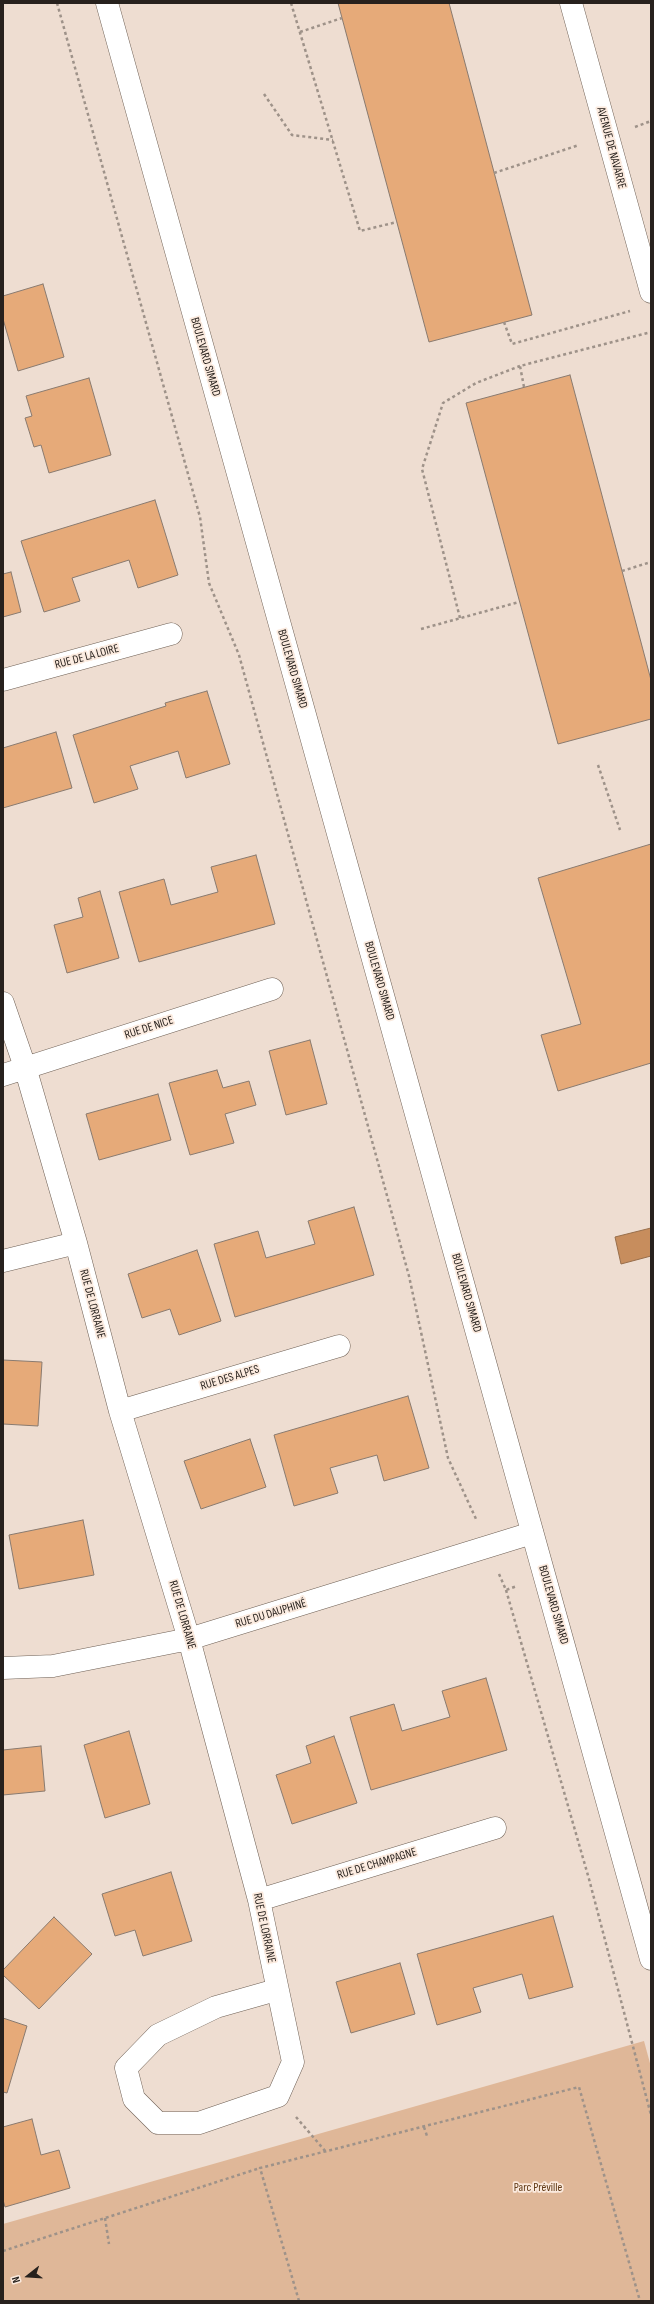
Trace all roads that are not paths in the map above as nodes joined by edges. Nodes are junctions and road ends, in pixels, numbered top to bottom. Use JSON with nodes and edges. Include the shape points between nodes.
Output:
{"nodes":[{"id":1,"x":107,"y":3,"type":"edge"},
{"id":2,"x":571,"y":3,"type":"edge"},
{"id":3,"x":651,"y":292,"type":"edge"},
{"id":4,"x":171,"y":634,"type":"dead end"},
{"id":5,"x":3,"y":680,"type":"edge"},
{"id":6,"x":272,"y":989,"type":"dead end"},
{"id":7,"x":3,"y":1004,"type":"edge"},
{"id":8,"x":25,"y":1067,"type":"junction"},
{"id":9,"x":3,"y":1074,"type":"edge"},
{"id":10,"x":76,"y":1243,"type":"junction"},
{"id":11,"x":3,"y":1261,"type":"edge"},
{"id":12,"x":340,"y":1346,"type":"dead end"},
{"id":13,"x":120,"y":1411,"type":"junction"},
{"id":14,"x":532,"y":1532,"type":"junction"},
{"id":15,"x":190,"y":1639,"type":"junction"},
{"id":16,"x":3,"y":1668,"type":"edge"},
{"id":17,"x":495,"y":1828,"type":"dead end"},
{"id":18,"x":258,"y":1900,"type":"junction"},
{"id":19,"x":651,"y":1959,"type":"edge"},
{"id":20,"x":276,"y":1990,"type":"junction"}],
"edges":[{"from":1,"to":14,"type":"street","name":"BOULEVARD SIMARD"},
{"from":2,"to":3,"type":"street","name":"AVENUE DE NAVARRE"},
{"from":4,"to":5,"type":"street","name":"RUE DE LA LOIRE"},
{"from":6,"to":8,"type":"street","name":"RUE DE NICE"},
{"from":7,"to":8,"type":"street","name":"RUE DE LORRAINE"},
{"from":8,"to":9,"type":"street"},
{"from":8,"to":10,"type":"street","name":"RUE DE LORRAINE"},
{"from":10,"to":11,"type":"street"},
{"from":10,"to":13,"type":"street","name":"RUE DE LORRAINE"},
{"from":12,"to":13,"type":"street","name":"RUE DES ALPES"},
{"from":13,"to":15,"type":"street","name":"RUE DE LORRAINE"},
{"from":14,"to":15,"type":"street","name":"RUE DU DAUPHINÉ"},
{"from":14,"to":19,"type":"street","name":"BOULEVARD SIMARD"},
{"from":15,"to":16,"type":"street","name":"RUE DU DAUPHINÉ","via":[[53,1666]]},
{"from":15,"to":18,"type":"street","name":"RUE DE LORRAINE"},
{"from":17,"to":18,"type":"street","name":"RUE DE CHAMPAGNE"},
{"from":18,"to":20,"type":"street","name":"RUE DE LORRAINE"},
{"from":20,"to":20,"type":"street","name":"RUE DE LORRAINE","via":[[293,2062],[278,2096],[199,2123],[158,2123],[134,2099],[126,2068],[158,2035],[216,2007]]}]}
